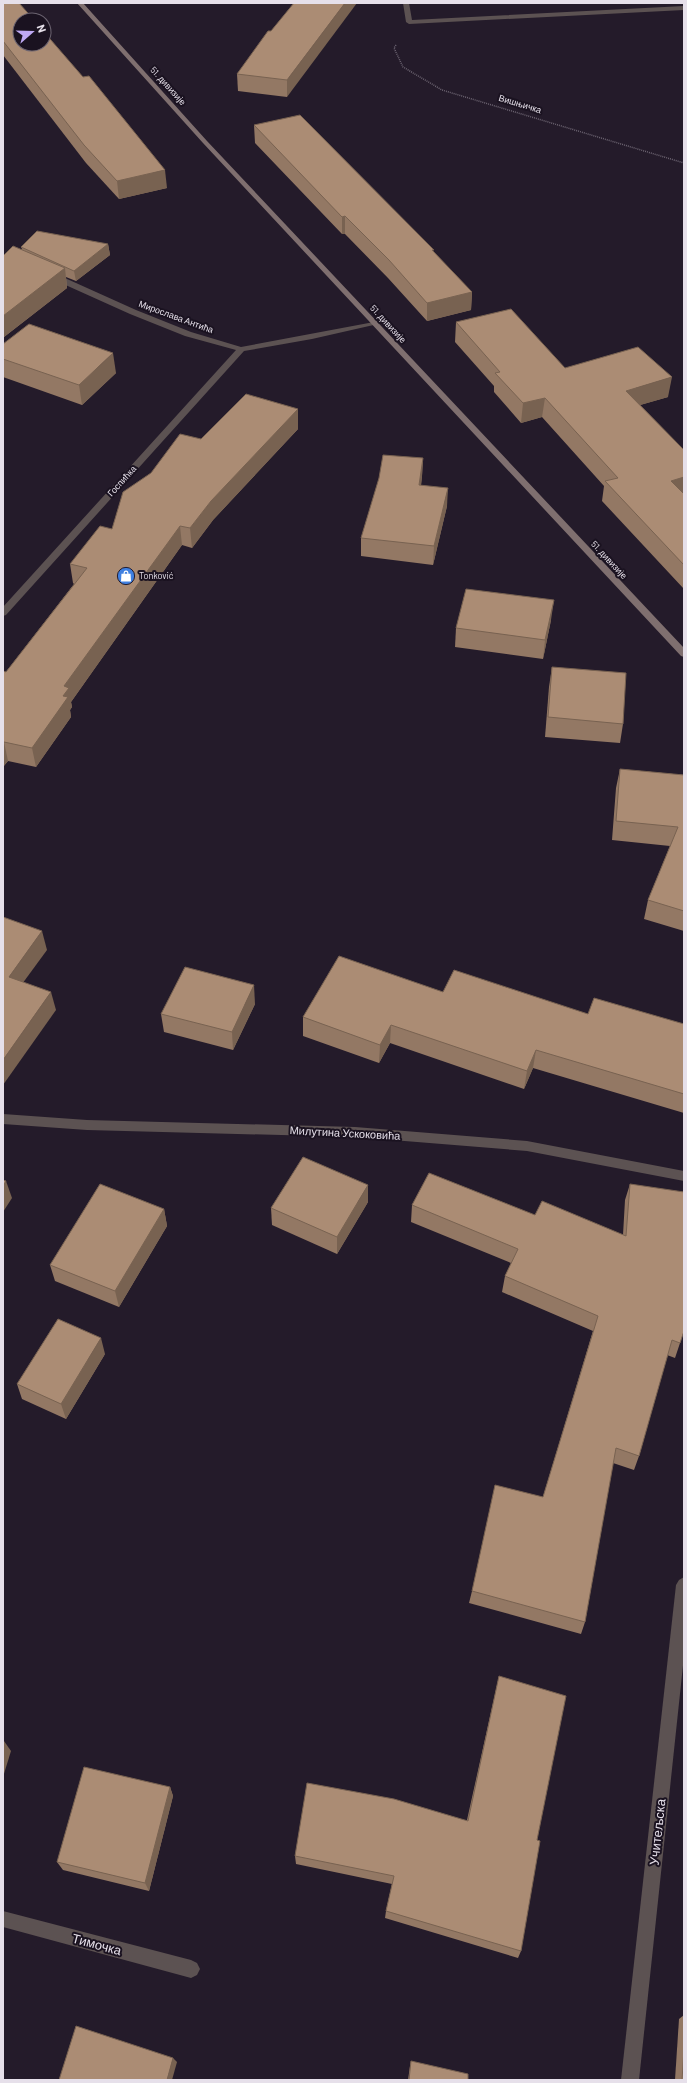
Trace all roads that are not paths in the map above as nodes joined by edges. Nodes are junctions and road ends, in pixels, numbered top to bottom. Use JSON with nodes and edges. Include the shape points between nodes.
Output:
{"nodes":[{"id":1,"x":80,"y":3,"type":"edge"},
{"id":2,"x":406,"y":3,"type":"edge"},
{"id":3,"x":684,"y":8,"type":"edge"},
{"id":4,"x":44,"y":272,"type":"edge"},
{"id":5,"x":374,"y":324,"type":"junction"},
{"id":6,"x":240,"y":349,"type":"junction"},
{"id":7,"x":3,"y":613,"type":"edge"},
{"id":8,"x":684,"y":654,"type":"edge"},
{"id":9,"x":3,"y":1119,"type":"edge"},
{"id":10,"x":684,"y":1176,"type":"edge"},
{"id":11,"x":684,"y":1585,"type":"edge"},
{"id":12,"x":3,"y":1919,"type":"edge"},
{"id":13,"x":191,"y":1968,"type":"dead end"},
{"id":14,"x":630,"y":2080,"type":"edge"}],
"edges":[{"from":1,"to":5,"type":"street","name":"51. дивизије"},
{"from":2,"to":3,"type":"street","via":[[409,22]]},
{"from":4,"to":6,"type":"street","name":"Мирослава Антића","via":[[181,331]]},
{"from":5,"to":6,"type":"street","name":"Мирослава Антића"},
{"from":5,"to":8,"type":"street","name":"51. дивизије"},
{"from":6,"to":7,"type":"street","name":"Госпићка"},
{"from":9,"to":10,"type":"street","name":"Милутина Ускоковића","via":[[87,1125],[355,1132],[527,1146]]},
{"from":11,"to":14,"type":"street","name":"Учитељска"},
{"from":12,"to":13,"type":"street","name":"Тимочка"}]}
